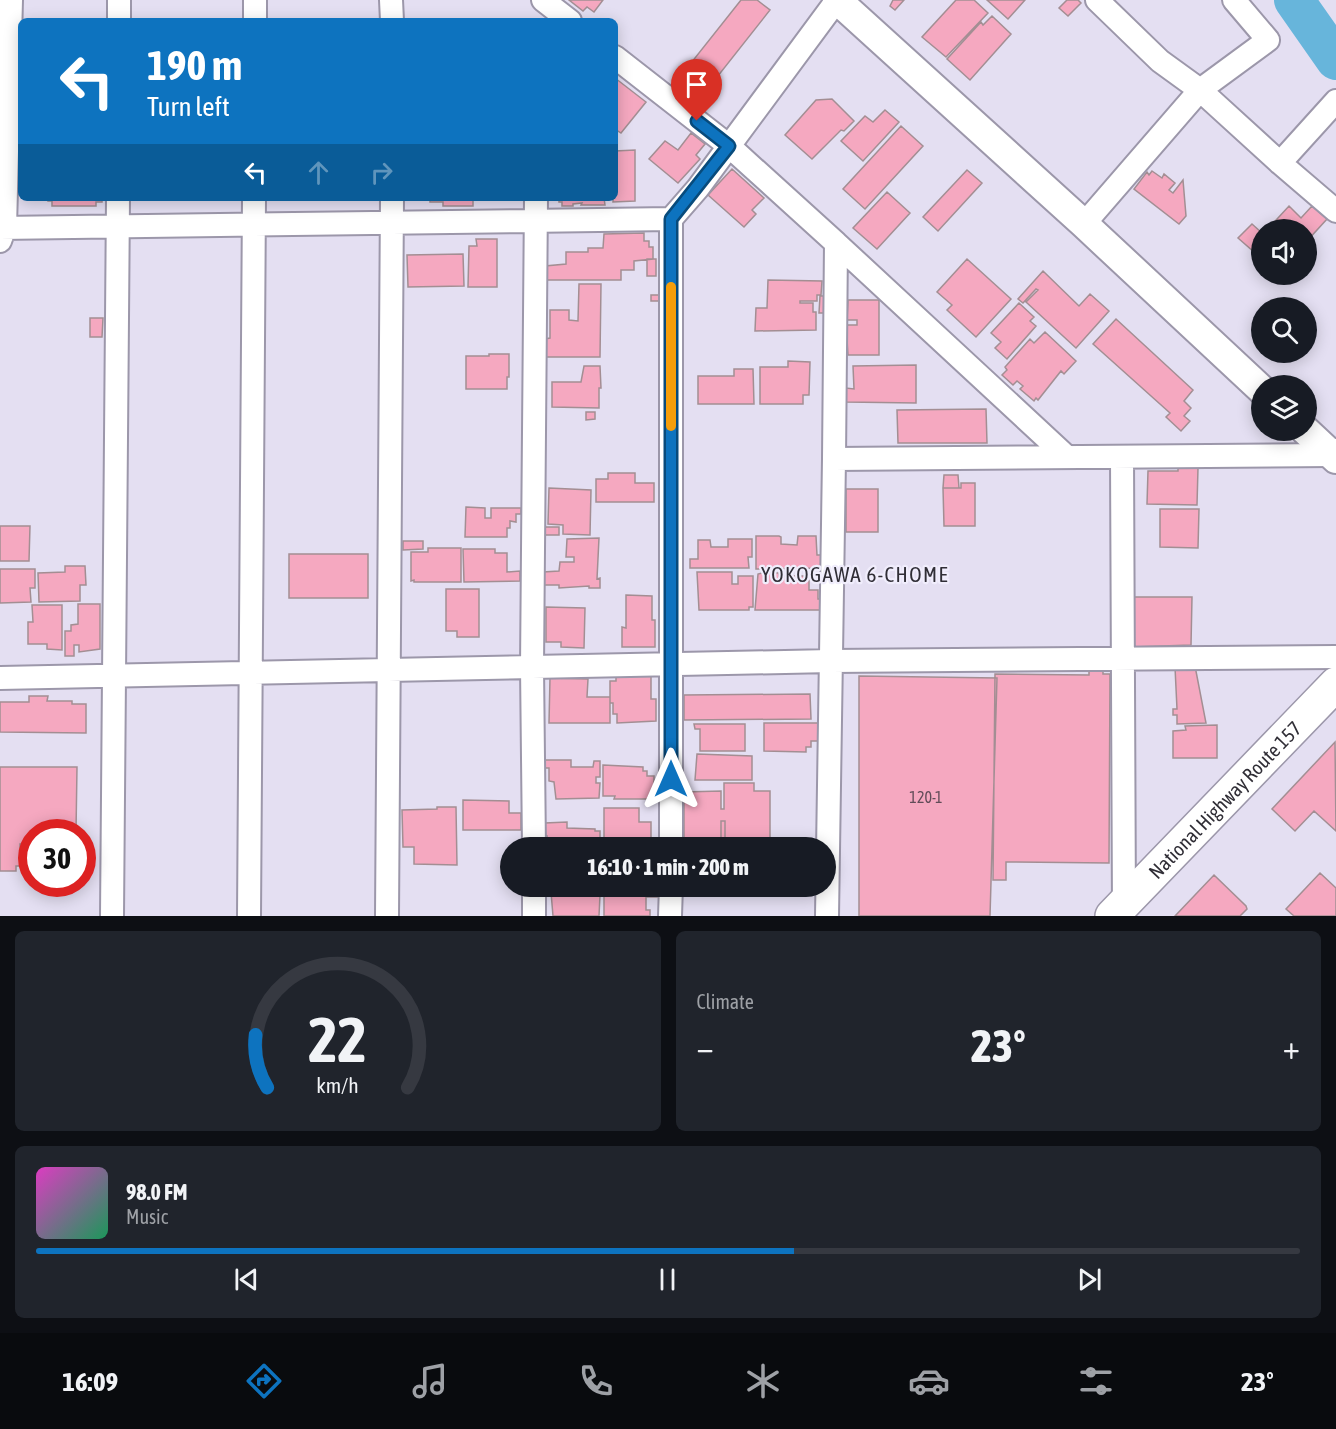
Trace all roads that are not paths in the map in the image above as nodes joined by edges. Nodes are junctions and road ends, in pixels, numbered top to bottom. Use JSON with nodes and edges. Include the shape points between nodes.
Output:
{"nodes":[{"id":1,"x":11,"y":0,"type":"edge"},
{"id":2,"x":119,"y":0,"type":"edge"},
{"id":3,"x":255,"y":0,"type":"edge"},
{"id":4,"x":392,"y":0,"type":"edge"},
{"id":5,"x":541,"y":0,"type":"edge"},
{"id":6,"x":837,"y":0,"type":"edge"},
{"id":7,"x":1097,"y":0,"type":"edge"},
{"id":8,"x":1234,"y":0,"type":"edge"},
{"id":9,"x":119,"y":18,"type":"edge"},
{"id":10,"x":255,"y":18,"type":"edge"},
{"id":11,"x":392,"y":18,"type":"edge"},
{"id":12,"x":538,"y":18,"type":"edge"},
{"id":13,"x":566,"y":18,"type":"edge"},
{"id":14,"x":618,"y":59,"type":"edge"},
{"id":15,"x":1200,"y":90,"type":"junction"},
{"id":16,"x":1336,"y":101,"type":"edge"},
{"id":17,"x":729,"y":146,"type":"junction"},
{"id":18,"x":1280,"y":163,"type":"junction"},
{"id":19,"x":118,"y":201,"type":"edge"},
{"id":20,"x":254,"y":201,"type":"edge"},
{"id":21,"x":392,"y":201,"type":"edge"},
{"id":22,"x":536,"y":201,"type":"edge"},
{"id":23,"x":1336,"y":211,"type":"edge"},
{"id":24,"x":671,"y":219,"type":"junction"},
{"id":25,"x":536,"y":221,"type":"junction"},
{"id":26,"x":392,"y":223,"type":"junction"},
{"id":27,"x":254,"y":224,"type":"junction"},
{"id":28,"x":1084,"y":224,"type":"junction"},
{"id":29,"x":118,"y":226,"type":"junction"},
{"id":30,"x":2,"y":232,"type":"edge"},
{"id":31,"x":836,"y":243,"type":"junction"},
{"id":32,"x":1251,"y":380,"type":"edge"},
{"id":33,"x":1317,"y":440,"type":"edge"},
{"id":34,"x":1335,"y":455,"type":"edge"},
{"id":35,"x":1122,"y":457,"type":"junction"},
{"id":36,"x":1067,"y":458,"type":"junction"},
{"id":37,"x":834,"y":459,"type":"junction"},
{"id":38,"x":1336,"y":657,"type":"edge"},
{"id":39,"x":1122,"y":658,"type":"junction"},
{"id":40,"x":831,"y":661,"type":"junction"},
{"id":41,"x":671,"y":665,"type":"junction"},
{"id":42,"x":532,"y":668,"type":"junction"},
{"id":43,"x":387,"y":670,"type":"junction"},
{"id":44,"x":252,"y":673,"type":"junction"},
{"id":45,"x":115,"y":676,"type":"junction"},
{"id":46,"x":0,"y":678,"type":"edge"},
{"id":47,"x":1336,"y":684,"type":"edge"},
{"id":48,"x":534,"y":837,"type":"edge"},
{"id":49,"x":671,"y":837,"type":"edge"},
{"id":50,"x":534,"y":897,"type":"edge"},
{"id":51,"x":670,"y":897,"type":"edge"},
{"id":52,"x":1120,"y":912,"type":"edge"},
{"id":53,"x":112,"y":916,"type":"edge"},
{"id":54,"x":249,"y":916,"type":"edge"},
{"id":55,"x":387,"y":916,"type":"edge"},
{"id":56,"x":534,"y":916,"type":"edge"},
{"id":57,"x":670,"y":916,"type":"edge"},
{"id":58,"x":827,"y":916,"type":"edge"}],
"edges":[{"from":1,"to":30,"type":"street"},
{"from":2,"to":9,"type":"street"},
{"from":3,"to":10,"type":"street"},
{"from":4,"to":11,"type":"street"},
{"from":5,"to":12,"type":"street"},
{"from":5,"to":13,"type":"street"},
{"from":6,"to":17,"type":"street"},
{"from":6,"to":28,"type":"street"},
{"from":7,"to":15,"type":"street","via":[[1160,61]]},
{"from":8,"to":15,"type":"street","via":[[1268,40]]},
{"from":14,"to":17,"type":"street"},
{"from":15,"to":18,"type":"street"},
{"from":15,"to":28,"type":"street"},
{"from":16,"to":18,"type":"street"},
{"from":17,"to":24,"type":"street"},
{"from":17,"to":31,"type":"street"},
{"from":18,"to":23,"type":"street"},
{"from":19,"to":29,"type":"street"},
{"from":20,"to":27,"type":"street"},
{"from":21,"to":26,"type":"street"},
{"from":22,"to":25,"type":"street"},
{"from":24,"to":25,"type":"street"},
{"from":24,"to":41,"type":"street"},
{"from":25,"to":26,"type":"street"},
{"from":25,"to":42,"type":"street"},
{"from":26,"to":27,"type":"street"},
{"from":26,"to":43,"type":"street"},
{"from":27,"to":29,"type":"street"},
{"from":27,"to":44,"type":"street"},
{"from":28,"to":32,"type":"street"},
{"from":29,"to":30,"type":"street"},
{"from":29,"to":45,"type":"street"},
{"from":31,"to":36,"type":"street"},
{"from":31,"to":37,"type":"street"},
{"from":33,"to":34,"type":"street"},
{"from":34,"to":35,"type":"street"},
{"from":35,"to":36,"type":"street"},
{"from":35,"to":39,"type":"street"},
{"from":36,"to":37,"type":"street"},
{"from":37,"to":40,"type":"street"},
{"from":38,"to":39,"type":"street"},
{"from":39,"to":40,"type":"street"},
{"from":39,"to":52,"type":"street"},
{"from":40,"to":41,"type":"street"},
{"from":40,"to":58,"type":"street"},
{"from":41,"to":42,"type":"street"},
{"from":41,"to":49,"type":"street"},
{"from":42,"to":43,"type":"street"},
{"from":42,"to":48,"type":"street"},
{"from":43,"to":44,"type":"street"},
{"from":43,"to":55,"type":"street"},
{"from":44,"to":45,"type":"street"},
{"from":44,"to":54,"type":"street"},
{"from":45,"to":46,"type":"street"},
{"from":45,"to":53,"type":"street"},
{"from":47,"to":52,"type":"highway","name":"National Highway Route 157"},
{"from":50,"to":56,"type":"street"},
{"from":51,"to":57,"type":"street"}]}
